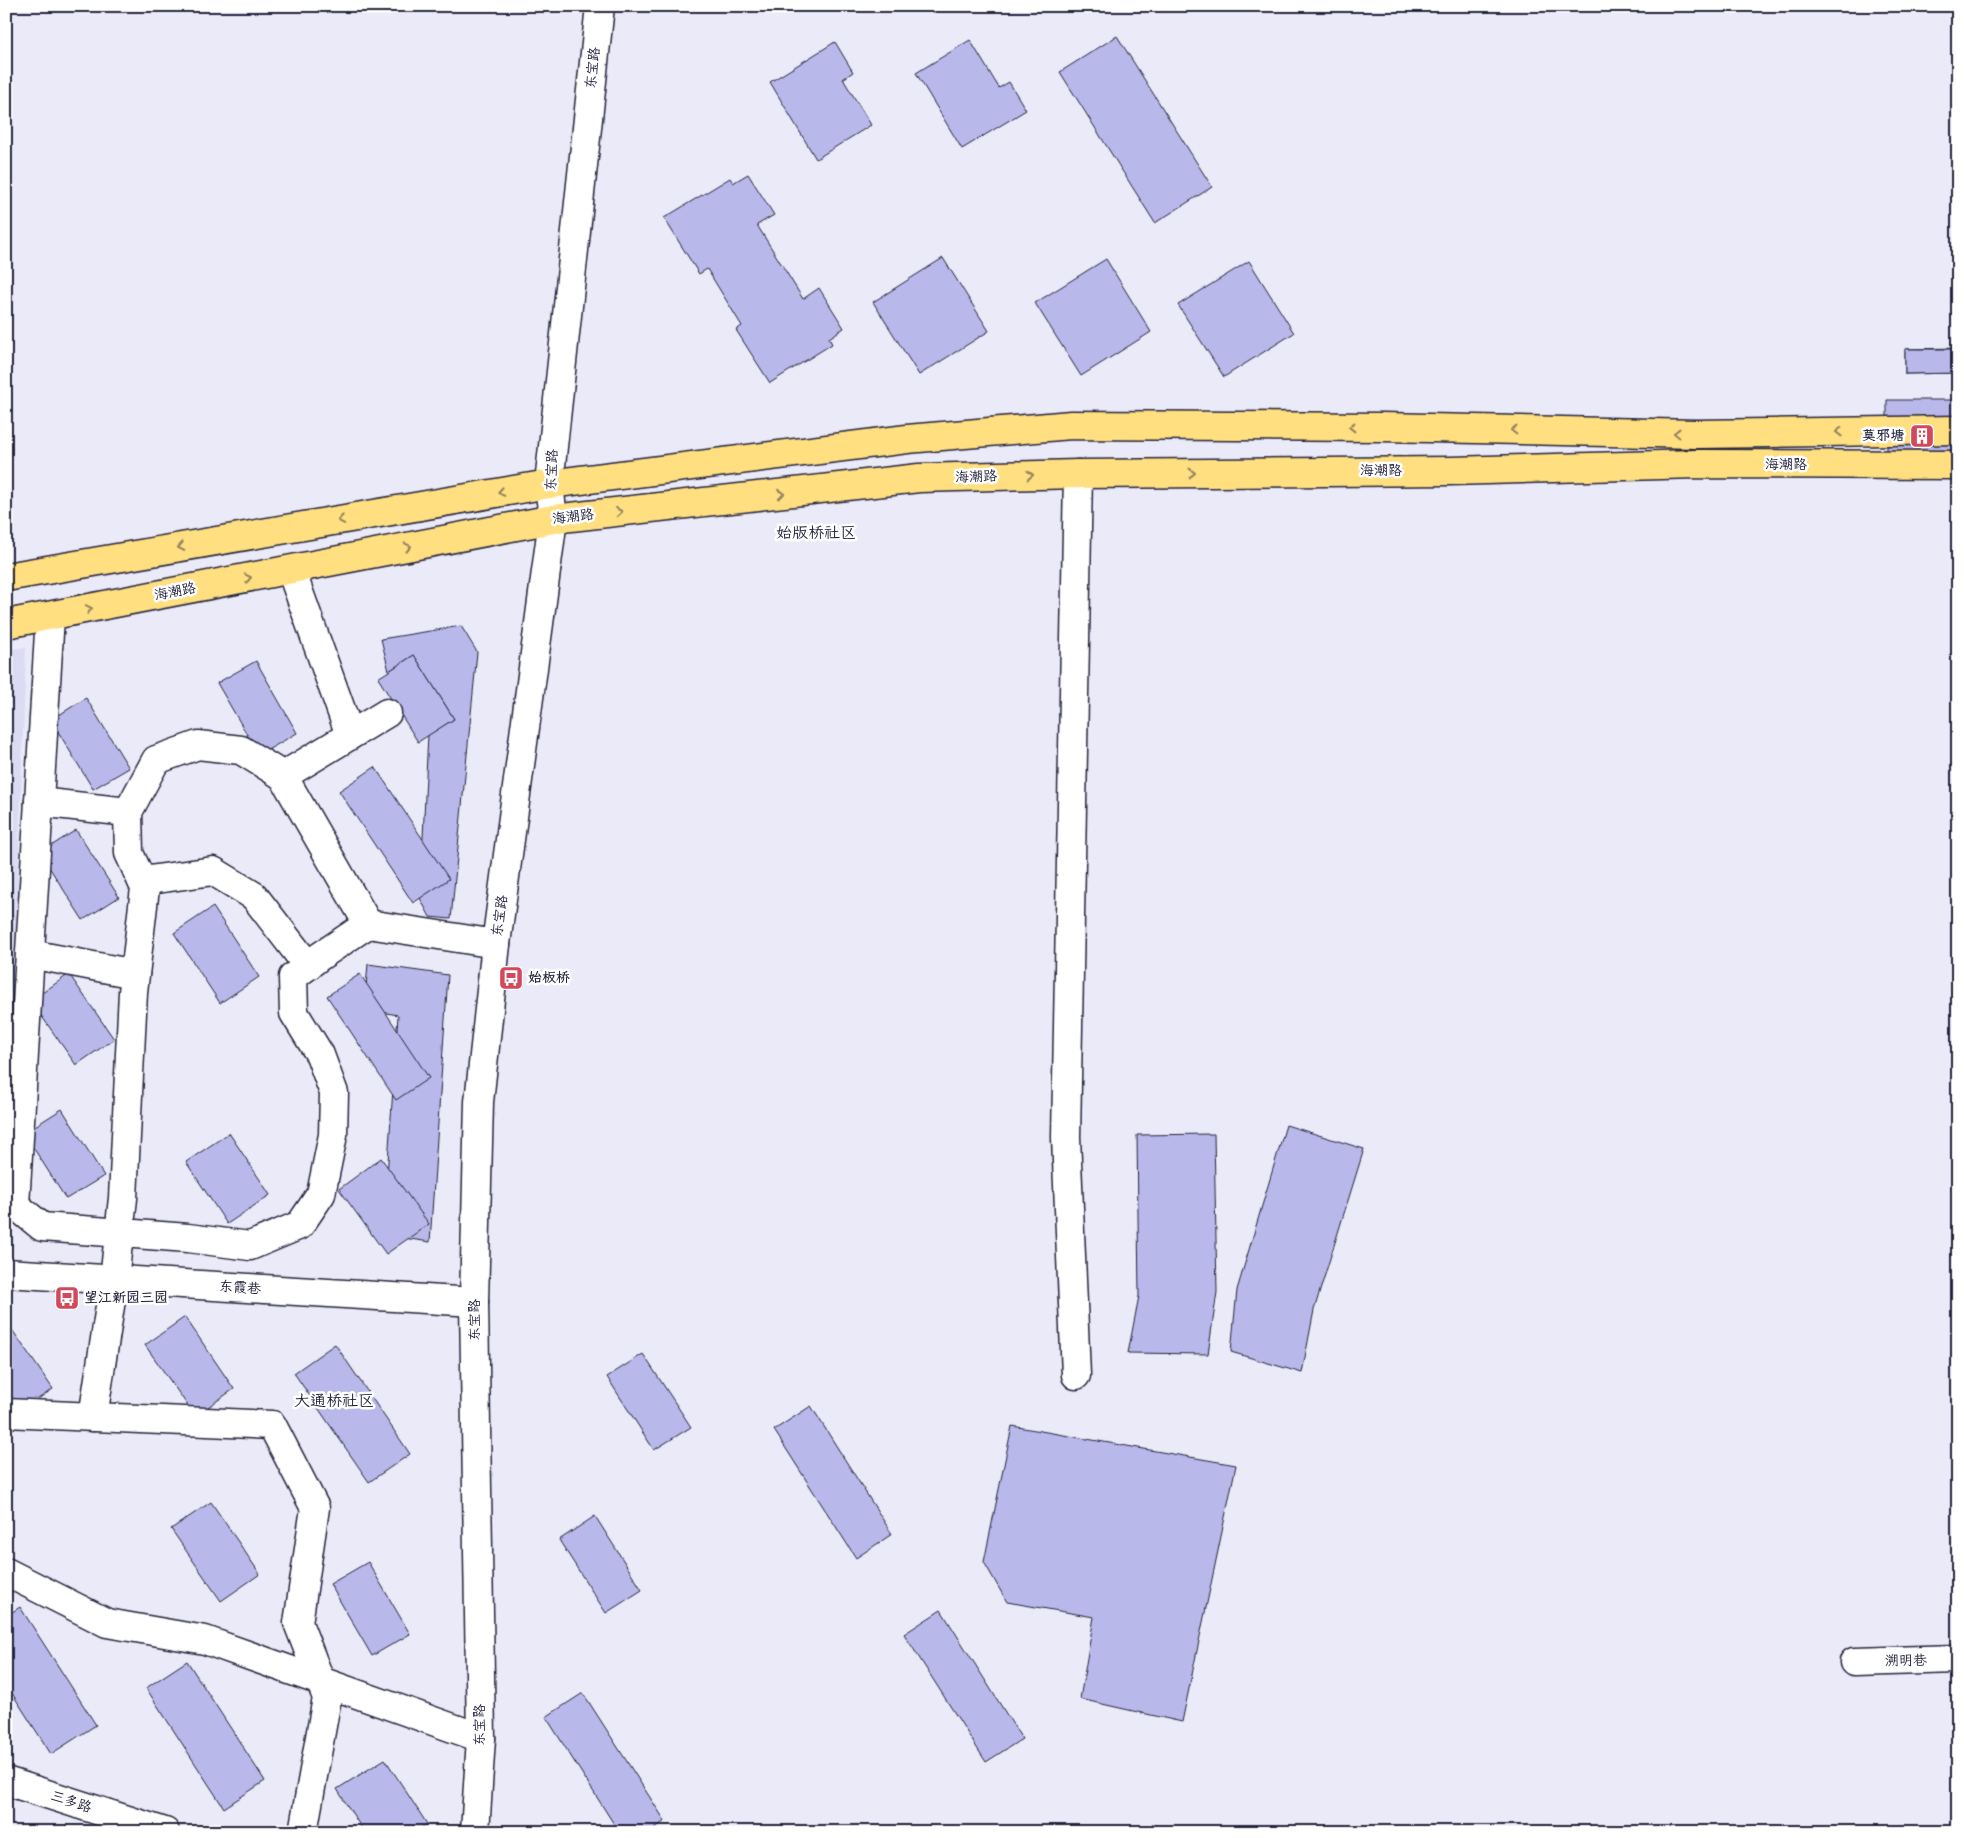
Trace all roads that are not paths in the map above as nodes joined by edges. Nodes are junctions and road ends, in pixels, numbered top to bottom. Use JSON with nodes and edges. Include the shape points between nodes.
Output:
{"nodes":[{"id":1,"x":600,"y":6,"type":"edge"},
{"id":2,"x":1958,"y":430,"type":"edge"},
{"id":3,"x":1958,"y":465,"type":"edge"},
{"id":4,"x":1078,"y":474,"type":"junction"},
{"id":5,"x":550,"y":484,"type":"junction"},
{"id":6,"x":554,"y":519,"type":"junction"},
{"id":7,"x":291,"y":570,"type":"junction"},
{"id":8,"x":6,"y":577,"type":"edge"},
{"id":9,"x":50,"y":616,"type":"junction"},
{"id":10,"x":6,"y":624,"type":"edge"},
{"id":11,"x":387,"y":713,"type":"dead end"},
{"id":12,"x":350,"y":735,"type":"junction"},
{"id":13,"x":283,"y":776,"type":"junction"},
{"id":14,"x":39,"y":802,"type":"junction"},
{"id":15,"x":128,"y":812,"type":"junction"},
{"id":16,"x":142,"y":881,"type":"junction"},
{"id":17,"x":368,"y":924,"type":"junction"},
{"id":18,"x":496,"y":944,"type":"junction"},
{"id":19,"x":30,"y":954,"type":"junction"},
{"id":20,"x":308,"y":966,"type":"junction"},
{"id":21,"x":135,"y":974,"type":"junction"},
{"id":22,"x":119,"y":1233,"type":"junction"},
{"id":23,"x":6,"y":1273,"type":"edge"},
{"id":24,"x":114,"y":1280,"type":"junction"},
{"id":25,"x":474,"y":1302,"type":"junction"},
{"id":26,"x":1076,"y":1375,"type":"dead end"},
{"id":27,"x":6,"y":1413,"type":"edge"},
{"id":28,"x":93,"y":1417,"type":"junction"},
{"id":29,"x":6,"y":1572,"type":"edge"},
{"id":30,"x":1958,"y":1659,"type":"edge"},
{"id":31,"x":1854,"y":1662,"type":"dead end"},
{"id":32,"x":320,"y":1681,"type":"junction"},
{"id":33,"x":481,"y":1738,"type":"junction"},
{"id":34,"x":6,"y":1781,"type":"edge"},
{"id":35,"x":165,"y":1832,"type":"edge"},
{"id":36,"x":303,"y":1832,"type":"edge"},
{"id":37,"x":475,"y":1832,"type":"edge"}],
"edges":[{"from":1,"to":5,"type":"street","name":"东宝路"},
{"from":2,"to":5,"type":"main road","one_way":true,"via":[[1697,434],[1071,425],[907,439]]},
{"from":4,"to":3,"type":"main road","name":"海潮路","one_way":true,"via":[[1450,471],[1697,464]]},
{"from":6,"to":4,"type":"main road","name":"海潮路","one_way":true,"via":[[920,478]]},
{"from":4,"to":26,"type":"street","via":[[1066,1137]]},
{"from":5,"to":6,"type":"street","name":"东宝路"},
{"from":5,"to":8,"type":"main road","one_way":true},
{"from":7,"to":6,"type":"main road","name":"海潮路","one_way":true},
{"from":6,"to":18,"type":"street","name":"东宝路"},
{"from":9,"to":7,"type":"main road","name":"海潮路","one_way":true},
{"from":7,"to":12,"type":"street"},
{"from":9,"to":10,"type":"main road","name":"海潮路"},
{"from":9,"to":14,"type":"street"},
{"from":11,"to":12,"type":"street"},
{"from":12,"to":13,"type":"street"},
{"from":13,"to":15,"type":"street","via":[[241,750],[198,745],[156,760]]},
{"from":13,"to":17,"type":"street"},
{"from":14,"to":15,"type":"street"},
{"from":14,"to":19,"type":"street"},
{"from":15,"to":16,"type":"street","via":[[129,853]]},
{"from":16,"to":20,"type":"street","via":[[213,871],[254,896]]},
{"from":16,"to":21,"type":"street","via":[[145,888]]},
{"from":17,"to":18,"type":"street"},
{"from":17,"to":20,"type":"street"},
{"from":18,"to":25,"type":"street","name":"东宝路","via":[[479,1102]]},
{"from":19,"to":21,"type":"street"},
{"from":19,"to":22,"type":"street","via":[[15,1205],[42,1227]]},
{"from":20,"to":22,"type":"street","via":[[293,977],[294,1013],[320,1056],[334,1093],[332,1135],[321,1194],[300,1224],[250,1246]]},
{"from":21,"to":22,"type":"street"},
{"from":22,"to":24,"type":"street"},
{"from":23,"to":24,"type":"street","name":"东霞巷"},
{"from":24,"to":25,"type":"street","name":"东霞巷"},
{"from":24,"to":28,"type":"street"},
{"from":25,"to":33,"type":"street","name":"东宝路"},
{"from":27,"to":28,"type":"street"},
{"from":28,"to":32,"type":"street","via":[[272,1425],[315,1508],[298,1623]]},
{"from":29,"to":32,"type":"street","via":[[107,1623],[205,1640]]},
{"from":30,"to":31,"type":"street","name":"溯明巷"},
{"from":32,"to":33,"type":"street"},
{"from":32,"to":36,"type":"street","via":[[327,1698]]},
{"from":33,"to":37,"type":"street","name":"东宝路"},
{"from":34,"to":35,"type":"street","name":"三多路"}]}
